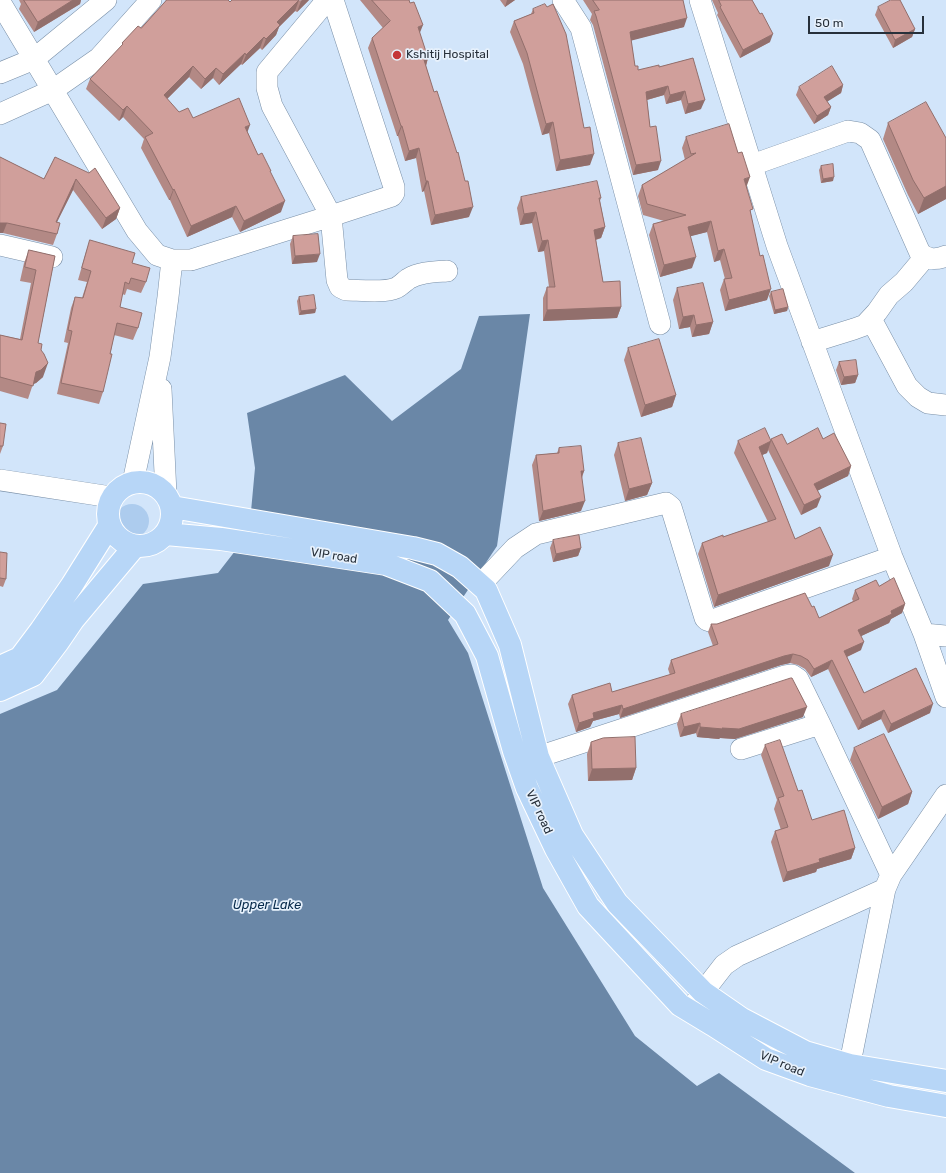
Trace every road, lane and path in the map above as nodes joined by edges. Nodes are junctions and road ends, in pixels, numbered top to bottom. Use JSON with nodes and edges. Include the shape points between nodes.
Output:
{"nodes":[{"id":1,"x":106,"y":0,"type":"edge"},
{"id":2,"x":151,"y":0,"type":"edge"},
{"id":3,"x":327,"y":0,"type":"edge"},
{"id":4,"x":333,"y":0,"type":"edge"},
{"id":5,"x":563,"y":0,"type":"edge"},
{"id":6,"x":700,"y":0,"type":"edge"},
{"id":7,"x":0,"y":2,"type":"edge"},
{"id":8,"x":34,"y":59,"type":"junction"},
{"id":9,"x":0,"y":73,"type":"edge"},
{"id":10,"x":53,"y":90,"type":"junction"},
{"id":11,"x":0,"y":114,"type":"edge"},
{"id":12,"x":752,"y":165,"type":"junction"},
{"id":13,"x":331,"y":216,"type":"junction"},
{"id":14,"x":0,"y":245,"type":"edge"},
{"id":15,"x":946,"y":256,"type":"edge"},
{"id":16,"x":52,"y":257,"type":"edge"},
{"id":17,"x":925,"y":257,"type":"junction"},
{"id":18,"x":172,"y":260,"type":"junction"},
{"id":19,"x":447,"y":271,"type":"dead end"},
{"id":20,"x":871,"y":319,"type":"junction"},
{"id":21,"x":660,"y":324,"type":"dead end"},
{"id":22,"x":812,"y":342,"type":"junction"},
{"id":23,"x":160,"y":357,"type":"junction"},
{"id":24,"x":946,"y":405,"type":"edge"},
{"id":25,"x":0,"y":480,"type":"edge"},
{"id":26,"x":134,"y":482,"type":"junction"},
{"id":27,"x":111,"y":497,"type":"junction"},
{"id":28,"x":169,"y":501,"type":"junction"},
{"id":29,"x":109,"y":526,"type":"junction"},
{"id":30,"x":166,"y":534,"type":"junction"},
{"id":31,"x":135,"y":546,"type":"junction"},
{"id":32,"x":892,"y":557,"type":"junction"},
{"id":33,"x":478,"y":583,"type":"junction"},
{"id":34,"x":924,"y":634,"type":"junction"},
{"id":35,"x":946,"y":636,"type":"edge"},
{"id":36,"x":0,"y":667,"type":"edge"},
{"id":37,"x":0,"y":690,"type":"edge"},
{"id":38,"x":946,"y":697,"type":"edge"},
{"id":39,"x":820,"y":724,"type":"junction"},
{"id":40,"x":741,"y":749,"type":"dead end"},
{"id":41,"x":538,"y":757,"type":"junction"},
{"id":42,"x":946,"y":795,"type":"edge"},
{"id":43,"x":888,"y":882,"type":"junction"},
{"id":44,"x":703,"y":992,"type":"junction"},
{"id":45,"x":690,"y":1011,"type":"junction"},
{"id":46,"x":848,"y":1075,"type":"junction"},
{"id":47,"x":946,"y":1081,"type":"edge"},
{"id":48,"x":946,"y":1106,"type":"edge"}],
"edges":[{"from":1,"to":8,"type":"street"},
{"from":2,"to":10,"type":"street","via":[[99,58]]},
{"from":3,"to":13,"type":"street","via":[[267,72],[267,88],[272,106]]},
{"from":4,"to":13,"type":"street","via":[[394,193],[392,196]]},
{"from":5,"to":21,"type":"street","via":[[581,28]]},
{"from":6,"to":12,"type":"street"},
{"from":7,"to":8,"type":"street"},
{"from":8,"to":9,"type":"street"},
{"from":8,"to":10,"type":"street"},
{"from":10,"to":11,"type":"street"},
{"from":10,"to":18,"type":"street","via":[[137,231],[157,255]]},
{"from":12,"to":17,"type":"street","via":[[848,130],[860,133],[870,140],[920,253]]},
{"from":12,"to":22,"type":"street","via":[[777,246]]},
{"from":13,"to":18,"type":"street","via":[[191,260]]},
{"from":13,"to":19,"type":"street","via":[[337,280],[340,287],[346,290],[388,290],[396,288],[416,275]]},
{"from":14,"to":16,"type":"street"},
{"from":15,"to":17,"type":"street","via":[[934,259]]},
{"from":17,"to":20,"type":"street","via":[[889,295]]},
{"from":18,"to":23,"type":"street"},
{"from":20,"to":22,"type":"street","via":[[854,329]]},
{"from":20,"to":24,"type":"street","via":[[907,386],[928,403]]},
{"from":22,"to":32,"type":"street"},
{"from":23,"to":26,"type":"street"},
{"from":23,"to":28,"type":"street"},
{"from":25,"to":27,"type":"street"},
{"from":26,"to":27,"type":"main road","via":[[125,485]]},
{"from":26,"to":28,"type":"main road","name":"VIP road","via":[[143,481],[156,485]]},
{"from":27,"to":29,"type":"main road","via":[[107,511]]},
{"from":28,"to":30,"type":"main road","via":[[172,521]]},
{"from":28,"to":33,"type":"main road","name":"VIP road","via":[[224,516],[437,554],[460,567]]},
{"from":29,"to":31,"type":"main road","via":[[119,540]]},
{"from":29,"to":36,"type":"main road","via":[[72,585],[20,658]]},
{"from":30,"to":31,"type":"main road","via":[[147,546]]},
{"from":30,"to":45,"type":"main road","name":"VIP road","via":[[221,539],[386,564],[430,581],[465,614],[487,656],[527,788],[556,849],[588,906],[680,1005]]},
{"from":31,"to":37,"type":"main road","via":[[73,620],[34,675]]},
{"from":32,"to":33,"type":"street","via":[[710,621],[705,618],[670,507],[666,503],[536,534],[515,548]]},
{"from":32,"to":34,"type":"street"},
{"from":33,"to":41,"type":"main road","name":"VIP road","via":[[486,590],[510,645]]},
{"from":34,"to":35,"type":"street"},
{"from":34,"to":38,"type":"street"},
{"from":39,"to":40,"type":"street"},
{"from":39,"to":41,"type":"street","via":[[798,679],[792,675]]},
{"from":39,"to":43,"type":"street"},
{"from":41,"to":44,"type":"main road","name":"VIP road","via":[[572,835],[617,902]]},
{"from":42,"to":43,"type":"street"},
{"from":43,"to":44,"type":"street","via":[[736,956],[724,965]]},
{"from":43,"to":46,"type":"street"},
{"from":44,"to":45,"type":"street"},
{"from":44,"to":46,"type":"main road","name":"VIP road","via":[[742,1019]]},
{"from":45,"to":46,"type":"main road","name":"VIP road","via":[[766,1059],[810,1075]]},
{"from":46,"to":47,"type":"main road","name":"VIP road"},
{"from":46,"to":48,"type":"main road","name":"VIP road","via":[[889,1096]]}]}
